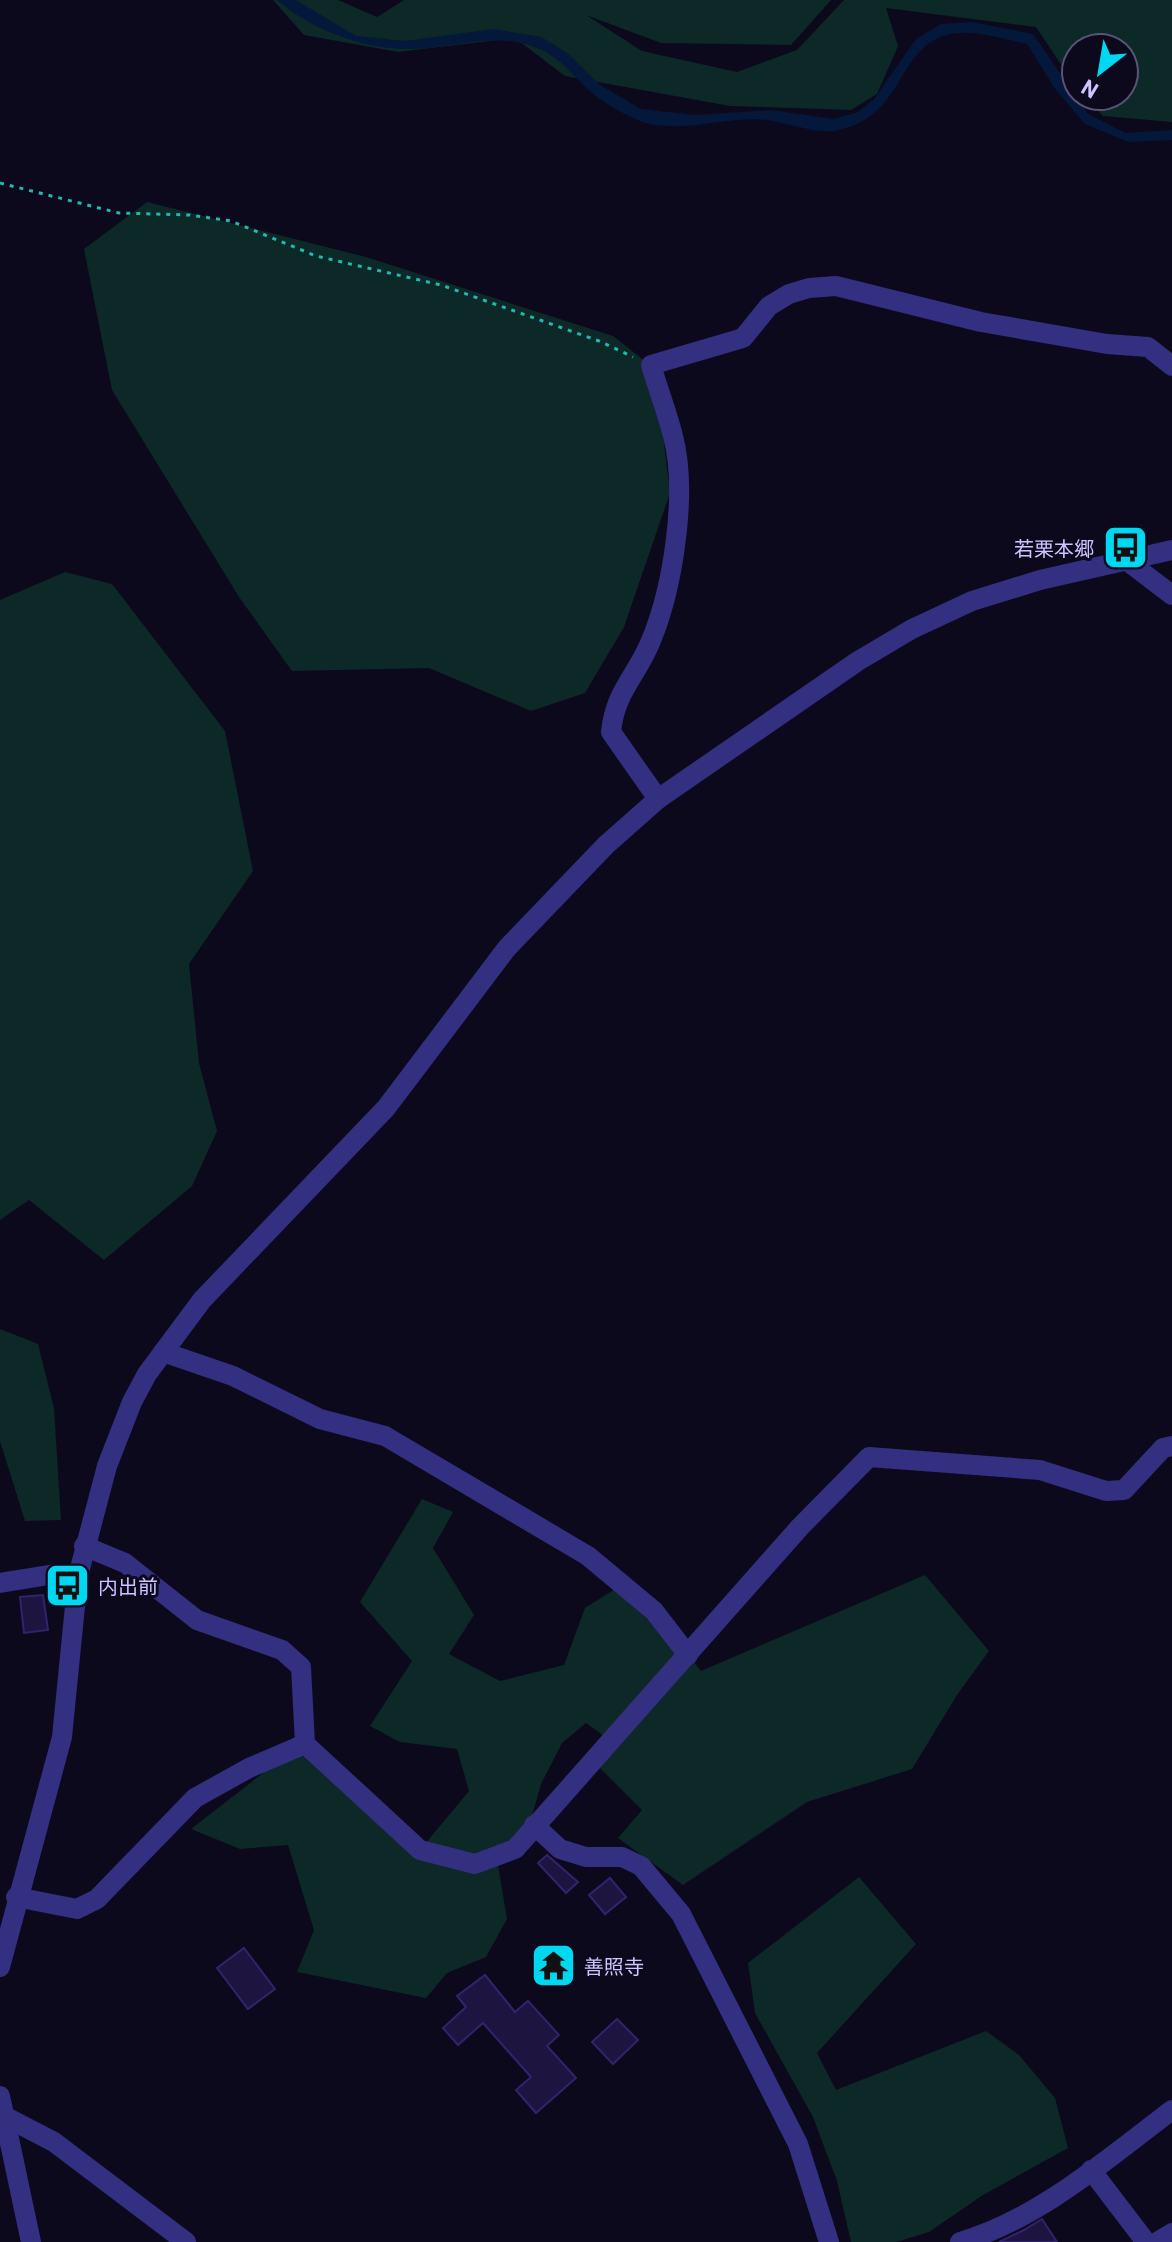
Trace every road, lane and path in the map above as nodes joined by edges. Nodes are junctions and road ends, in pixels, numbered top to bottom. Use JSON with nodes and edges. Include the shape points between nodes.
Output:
{"nodes":[{"id":1,"x":0,"y":183,"type":"edge"},
{"id":2,"x":651,"y":365,"type":"junction"},
{"id":3,"x":1172,"y":366,"type":"edge"},
{"id":4,"x":1172,"y":550,"type":"edge"},
{"id":5,"x":1126,"y":560,"type":"junction"},
{"id":6,"x":1172,"y":595,"type":"edge"},
{"id":7,"x":658,"y":799,"type":"junction"},
{"id":8,"x":163,"y":1352,"type":"junction"},
{"id":9,"x":1172,"y":1446,"type":"edge"},
{"id":10,"x":84,"y":1546,"type":"junction"},
{"id":11,"x":78,"y":1576,"type":"junction"},
{"id":12,"x":0,"y":1583,"type":"edge"},
{"id":13,"x":688,"y":1655,"type":"junction"},
{"id":14,"x":305,"y":1744,"type":"junction"},
{"id":15,"x":534,"y":1825,"type":"junction"},
{"id":16,"x":16,"y":1897,"type":"junction"},
{"id":17,"x":1,"y":1959,"type":"edge"},
{"id":18,"x":1,"y":2108,"type":"edge"},
{"id":19,"x":1172,"y":2110,"type":"edge"},
{"id":20,"x":1091,"y":2170,"type":"junction"},
{"id":21,"x":1172,"y":2233,"type":"edge"},
{"id":22,"x":983,"y":2239,"type":"edge"},
{"id":23,"x":31,"y":2242,"type":"edge"},
{"id":24,"x":186,"y":2242,"type":"edge"},
{"id":25,"x":829,"y":2242,"type":"edge"},
{"id":26,"x":960,"y":2242,"type":"edge"},
{"id":27,"x":1146,"y":2242,"type":"edge"},
{"id":28,"x":1157,"y":2242,"type":"edge"}],
"edges":[{"from":1,"to":2,"type":"path","via":[[119,213],[231,221],[316,256],[441,285]]},
{"from":2,"to":3,"type":"street","via":[[743,338],[769,306],[789,294],[836,286],[981,322],[1148,347]]},
{"from":2,"to":7,"type":"street","via":[[674,439],[675,530],[666,598],[649,645],[614,707],[611,732]]},
{"from":4,"to":5,"type":"street"},
{"from":5,"to":6,"type":"street"},
{"from":5,"to":7,"type":"street","via":[[972,601],[912,629]]},
{"from":7,"to":8,"type":"street","via":[[507,948],[386,1108],[234,1264]]},
{"from":8,"to":10,"type":"street","via":[[122,1423]]},
{"from":8,"to":13,"type":"street","via":[[233,1376],[320,1419],[385,1436],[588,1556],[654,1611]]},
{"from":9,"to":13,"type":"street","via":[[1163,1448],[1124,1490],[1106,1491],[1040,1470],[869,1457]]},
{"from":10,"to":11,"type":"street"},
{"from":10,"to":14,"type":"street","via":[[125,1563],[197,1620],[282,1650],[301,1667]]},
{"from":11,"to":12,"type":"street","via":[[55,1574]]},
{"from":11,"to":16,"type":"street","via":[[62,1737]]},
{"from":13,"to":15,"type":"street"},
{"from":14,"to":15,"type":"street","via":[[430,1854],[475,1864],[515,1849]]},
{"from":14,"to":16,"type":"street","via":[[195,1798],[97,1899],[77,1909]]},
{"from":15,"to":25,"type":"street","via":[[560,1849],[586,1857],[622,1857],[641,1866],[681,1914],[798,2144]]},
{"from":16,"to":17,"type":"street"},
{"from":18,"to":23,"type":"street"},
{"from":18,"to":24,"type":"street"},
{"from":19,"to":20,"type":"street"},
{"from":20,"to":22,"type":"street"},
{"from":20,"to":27,"type":"street"},
{"from":21,"to":28,"type":"street"},
{"from":22,"to":26,"type":"street"}]}
